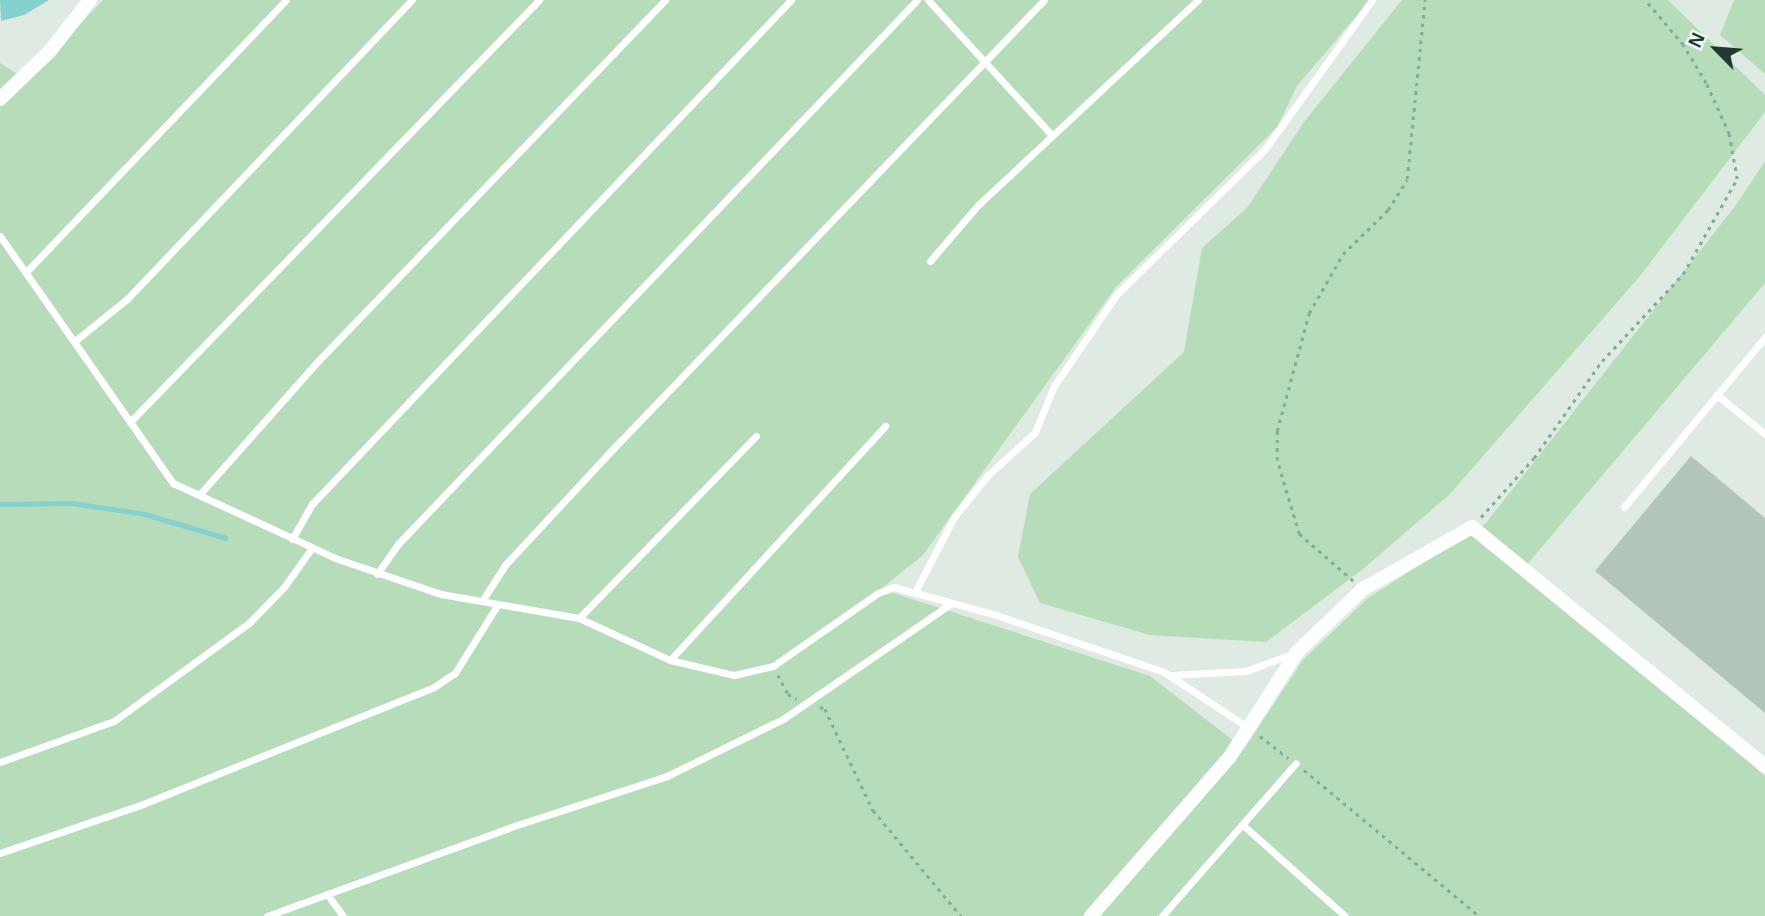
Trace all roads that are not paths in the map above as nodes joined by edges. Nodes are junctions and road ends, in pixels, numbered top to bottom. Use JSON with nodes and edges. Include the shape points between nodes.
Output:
{"nodes":[{"id":1,"x":90,"y":0,"type":"edge"},
{"id":2,"x":286,"y":0,"type":"edge"},
{"id":3,"x":412,"y":0,"type":"edge"},
{"id":4,"x":539,"y":0,"type":"edge"},
{"id":5,"x":665,"y":0,"type":"edge"},
{"id":6,"x":790,"y":0,"type":"edge"},
{"id":7,"x":917,"y":0,"type":"edge"},
{"id":8,"x":928,"y":0,"type":"edge"},
{"id":9,"x":1044,"y":0,"type":"edge"},
{"id":10,"x":1198,"y":0,"type":"edge"},
{"id":11,"x":1372,"y":0,"type":"edge"},
{"id":12,"x":983,"y":62,"type":"junction"},
{"id":13,"x":0,"y":99,"type":"edge"},
{"id":14,"x":1051,"y":134,"type":"junction"},
{"id":15,"x":0,"y":236,"type":"edge"},
{"id":16,"x":930,"y":261,"type":"dead end"},
{"id":17,"x":26,"y":272,"type":"junction"},
{"id":18,"x":1765,"y":337,"type":"edge"},
{"id":19,"x":76,"y":340,"type":"junction"},
{"id":20,"x":1717,"y":395,"type":"junction"},
{"id":21,"x":130,"y":422,"type":"junction"},
{"id":22,"x":886,"y":426,"type":"dead end"},
{"id":23,"x":1765,"y":434,"type":"edge"},
{"id":24,"x":756,"y":436,"type":"dead end"},
{"id":25,"x":199,"y":495,"type":"junction"},
{"id":26,"x":1624,"y":507,"type":"dead end"},
{"id":27,"x":292,"y":539,"type":"junction"},
{"id":28,"x":312,"y":548,"type":"junction"},
{"id":29,"x":377,"y":574,"type":"junction"},
{"id":30,"x":915,"y":592,"type":"junction"},
{"id":31,"x":482,"y":601,"type":"junction"},
{"id":32,"x":952,"y":603,"type":"junction"},
{"id":33,"x":498,"y":604,"type":"junction"},
{"id":34,"x":579,"y":618,"type":"junction"},
{"id":35,"x":1297,"y":652,"type":"junction"},
{"id":36,"x":670,"y":660,"type":"junction"},
{"id":37,"x":1170,"y":675,"type":"junction"},
{"id":38,"x":1249,"y":728,"type":"junction"},
{"id":39,"x":0,"y":762,"type":"edge"},
{"id":40,"x":1296,"y":763,"type":"road end"},
{"id":41,"x":1765,"y":766,"type":"edge"},
{"id":42,"x":1244,"y":826,"type":"junction"},
{"id":43,"x":0,"y":853,"type":"edge"},
{"id":44,"x":327,"y":894,"type":"junction"},
{"id":45,"x":267,"y":916,"type":"edge"},
{"id":46,"x":343,"y":916,"type":"edge"},
{"id":47,"x":1091,"y":916,"type":"edge"},
{"id":48,"x":1163,"y":916,"type":"edge"},
{"id":49,"x":1345,"y":916,"type":"edge"}],
"edges":[{"from":1,"to":13,"type":"street","via":[[50,51]]},
{"from":2,"to":17,"type":"lane"},
{"from":3,"to":19,"type":"lane","via":[[127,299]]},
{"from":4,"to":21,"type":"lane"},
{"from":5,"to":25,"type":"lane","via":[[318,361]]},
{"from":6,"to":27,"type":"lane","via":[[312,504]]},
{"from":7,"to":29,"type":"lane","via":[[398,544]]},
{"from":8,"to":12,"type":"lane"},
{"from":9,"to":12,"type":"lane"},
{"from":10,"to":14,"type":"lane"},
{"from":11,"to":30,"type":"lane","via":[[1265,149],[1117,294],[1054,386],[1035,432],[986,476],[954,517]]},
{"from":12,"to":14,"type":"lane"},
{"from":12,"to":31,"type":"lane","via":[[589,474],[505,565]]},
{"from":14,"to":16,"type":"lane","via":[[978,205]]},
{"from":15,"to":17,"type":"lane"},
{"from":17,"to":19,"type":"lane"},
{"from":18,"to":20,"type":"lane"},
{"from":19,"to":21,"type":"lane"},
{"from":20,"to":23,"type":"lane"},
{"from":20,"to":26,"type":"lane"},
{"from":21,"to":25,"type":"lane","via":[[173,483]]},
{"from":22,"to":36,"type":"lane"},
{"from":24,"to":34,"type":"lane"},
{"from":25,"to":27,"type":"lane"},
{"from":27,"to":28,"type":"lane"},
{"from":28,"to":29,"type":"lane"},
{"from":28,"to":39,"type":"lane","via":[[249,623],[114,722]]},
{"from":29,"to":31,"type":"lane"},
{"from":30,"to":32,"type":"lane"},
{"from":30,"to":36,"type":"lane","via":[[894,587],[878,593],[773,666],[734,675]]},
{"from":31,"to":33,"type":"lane"},
{"from":32,"to":37,"type":"lane"},
{"from":32,"to":44,"type":"lane","via":[[807,704],[667,776]]},
{"from":33,"to":34,"type":"lane"},
{"from":33,"to":43,"type":"lane","via":[[455,673],[434,687],[143,804]]},
{"from":34,"to":36,"type":"lane"},
{"from":35,"to":37,"type":"lane","via":[[1246,671]]},
{"from":35,"to":38,"type":"street"},
{"from":35,"to":41,"type":"street","via":[[1363,589],[1472,527]]},
{"from":37,"to":38,"type":"lane"},
{"from":38,"to":47,"type":"street","via":[[1200,793]]},
{"from":40,"to":42,"type":"lane"},
{"from":42,"to":48,"type":"lane"},
{"from":42,"to":49,"type":"lane"},
{"from":44,"to":45,"type":"lane"},
{"from":44,"to":46,"type":"lane"}]}
